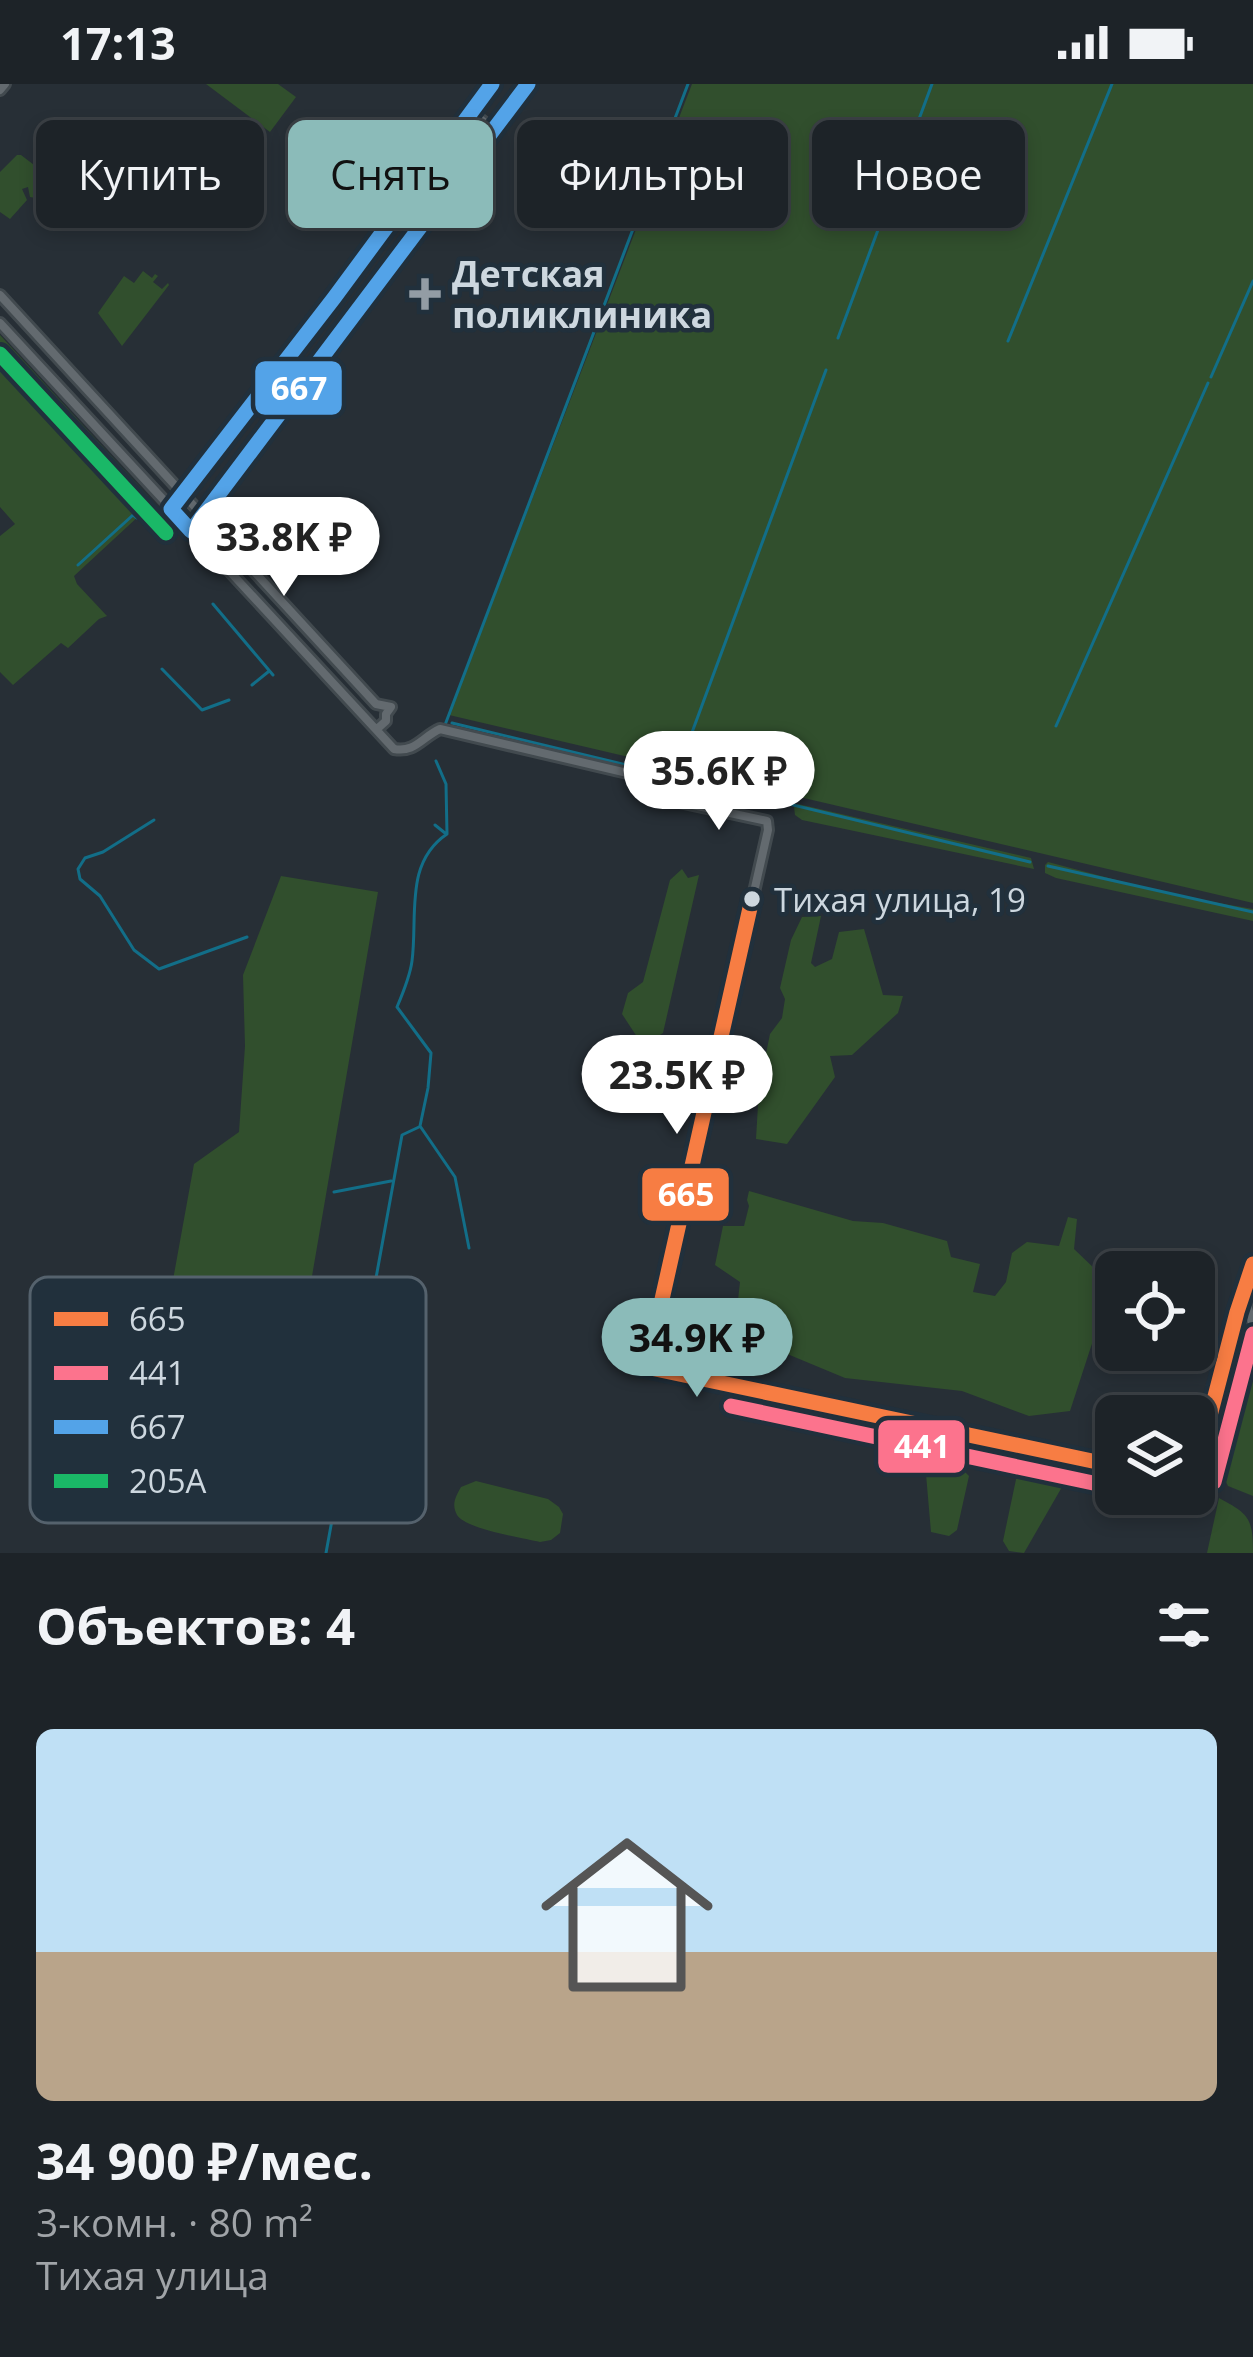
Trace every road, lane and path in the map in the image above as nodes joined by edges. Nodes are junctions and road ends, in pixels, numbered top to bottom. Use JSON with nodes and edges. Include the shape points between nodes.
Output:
{"nodes":[{"id":1,"x":492,"y":84,"type":"edge"},
{"id":2,"x":528,"y":84,"type":"edge"},
{"id":3,"x":471,"y":112,"type":"junction"},
{"id":4,"x":481,"y":120,"type":"edge"},
{"id":5,"x":493,"y":129,"type":"edge"},
{"id":6,"x":419,"y":228,"type":"edge"},
{"id":7,"x":0,"y":295,"type":"edge"},
{"id":8,"x":0,"y":323,"type":"edge"},
{"id":9,"x":182,"y":495,"type":"junction"},
{"id":10,"x":171,"y":509,"type":"junction"},
{"id":11,"x":202,"y":516,"type":"junction"},
{"id":12,"x":191,"y":531,"type":"junction"},
{"id":13,"x":377,"y":730,"type":"junction"},
{"id":14,"x":1253,"y":1264,"type":"edge"},
{"id":15,"x":1244,"y":1289,"type":"junction"},
{"id":16,"x":1234,"y":1320,"type":"junction"},
{"id":17,"x":1253,"y":1328,"type":"edge"},
{"id":18,"x":654,"y":1336,"type":"junction"},
{"id":19,"x":670,"y":1372,"type":"junction"},
{"id":20,"x":1215,"y":1395,"type":"edge"},
{"id":21,"x":1095,"y":1462,"type":"edge"}],
"edges":[{"from":1,"to":3,"type":"street"},
{"from":2,"to":5,"type":"street"},
{"from":3,"to":4,"type":"street"},
{"from":3,"to":9,"type":"street"},
{"from":6,"to":11,"type":"street"},
{"from":7,"to":9,"type":"street"},
{"from":8,"to":10,"type":"street"},
{"from":9,"to":10,"type":"street"},
{"from":9,"to":11,"type":"street"},
{"from":10,"to":12,"type":"street"},
{"from":11,"to":12,"type":"street"},
{"from":11,"to":13,"type":"street","via":[[376,704],[391,707]]},
{"from":12,"to":13,"type":"street"},
{"from":13,"to":18,"type":"street","via":[[404,751],[440,729],[670,783],[680,788],[679,802],[770,825]]},
{"from":14,"to":15,"type":"street"},
{"from":15,"to":16,"type":"street"},
{"from":15,"to":17,"type":"street"},
{"from":16,"to":17,"type":"street"},
{"from":16,"to":20,"type":"street"},
{"from":18,"to":19,"type":"street"},
{"from":18,"to":19,"type":"street","via":[[641,1366]]},
{"from":19,"to":21,"type":"street"}]}
